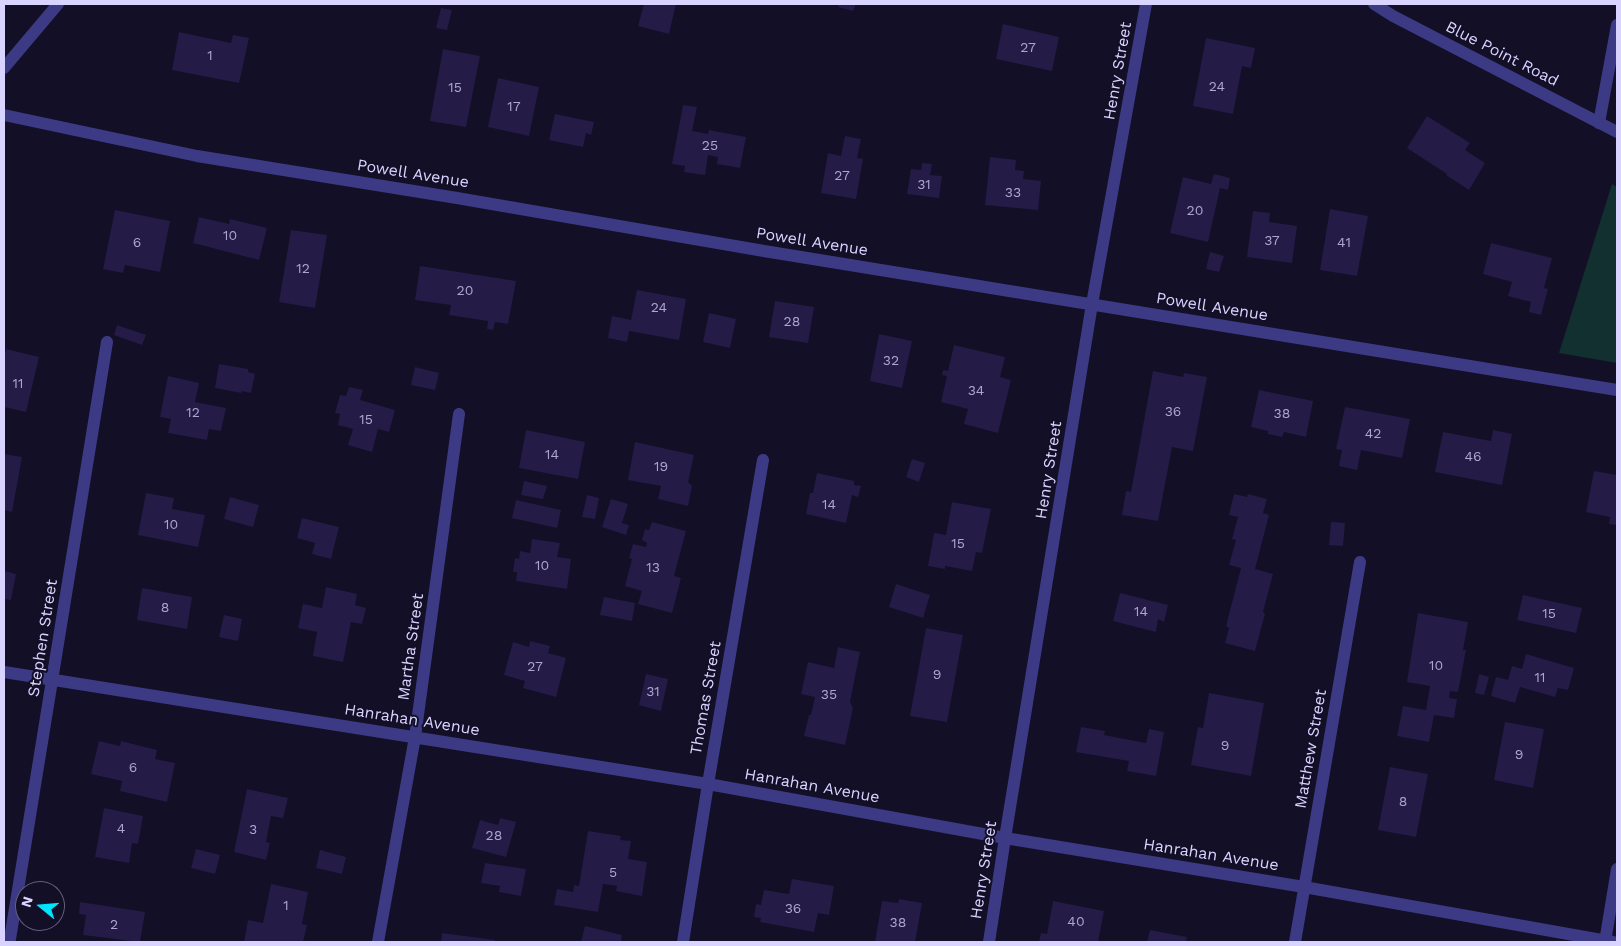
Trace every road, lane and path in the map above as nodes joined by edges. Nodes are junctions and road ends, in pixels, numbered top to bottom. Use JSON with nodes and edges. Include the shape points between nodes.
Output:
{"nodes":[{"id":1,"x":58,"y":4,"type":"edge"},
{"id":2,"x":1146,"y":4,"type":"edge"},
{"id":3,"x":1374,"y":4,"type":"edge"},
{"id":4,"x":1617,"y":25,"type":"edge"},
{"id":5,"x":4,"y":68,"type":"edge"},
{"id":6,"x":4,"y":114,"type":"edge"},
{"id":7,"x":1599,"y":122,"type":"junction"},
{"id":8,"x":1617,"y":132,"type":"edge"},
{"id":9,"x":1092,"y":304,"type":"junction"},
{"id":10,"x":106,"y":342,"type":"dead end"},
{"id":11,"x":1617,"y":390,"type":"edge"},
{"id":12,"x":459,"y":414,"type":"dead end"},
{"id":13,"x":763,"y":460,"type":"dead end"},
{"id":14,"x":1360,"y":562,"type":"dead end"},
{"id":15,"x":4,"y":672,"type":"edge"},
{"id":16,"x":53,"y":680,"type":"junction"},
{"id":17,"x":415,"y":737,"type":"junction"},
{"id":18,"x":708,"y":784,"type":"junction"},
{"id":19,"x":1005,"y":838,"type":"junction"},
{"id":20,"x":1617,"y":869,"type":"edge"},
{"id":21,"x":1304,"y":886,"type":"junction"},
{"id":22,"x":10,"y":940,"type":"dead end"},
{"id":23,"x":378,"y":942,"type":"edge"},
{"id":24,"x":684,"y":942,"type":"edge"},
{"id":25,"x":989,"y":942,"type":"edge"},
{"id":26,"x":1295,"y":942,"type":"edge"},
{"id":27,"x":1608,"y":942,"type":"edge"}],
"edges":[{"from":1,"to":5,"type":"street"},
{"from":2,"to":9,"type":"street","name":"Henry Street"},
{"from":3,"to":7,"type":"street","name":"Blue Point Road"},
{"from":4,"to":7,"type":"street"},
{"from":6,"to":9,"type":"street","name":"Powell Avenue","via":[[198,156]]},
{"from":7,"to":8,"type":"street","name":"Blue Point Road"},
{"from":9,"to":11,"type":"street","name":"Powell Avenue"},
{"from":9,"to":19,"type":"street","name":"Henry Street"},
{"from":10,"to":16,"type":"street","name":"Stephen Street"},
{"from":12,"to":17,"type":"street","name":"Martha Street"},
{"from":13,"to":18,"type":"street","name":"Thomas Street"},
{"from":14,"to":21,"type":"street","name":"Matthew Street"},
{"from":15,"to":16,"type":"street","name":"Hanrahan Avenue"},
{"from":16,"to":17,"type":"street","name":"Hanrahan Avenue"},
{"from":16,"to":22,"type":"street","name":"Stephen Street"},
{"from":17,"to":18,"type":"street","name":"Hanrahan Avenue"},
{"from":17,"to":23,"type":"street","name":"Martha Street"},
{"from":18,"to":19,"type":"street","name":"Hanrahan Avenue"},
{"from":18,"to":24,"type":"street","name":"Thomas Street"},
{"from":19,"to":21,"type":"street","name":"Hanrahan Avenue"},
{"from":19,"to":25,"type":"street","name":"Henry Street"},
{"from":20,"to":27,"type":"street"},
{"from":21,"to":26,"type":"street","name":"Matthew Street"},
{"from":21,"to":27,"type":"street","name":"Hanrahan Avenue"}]}
